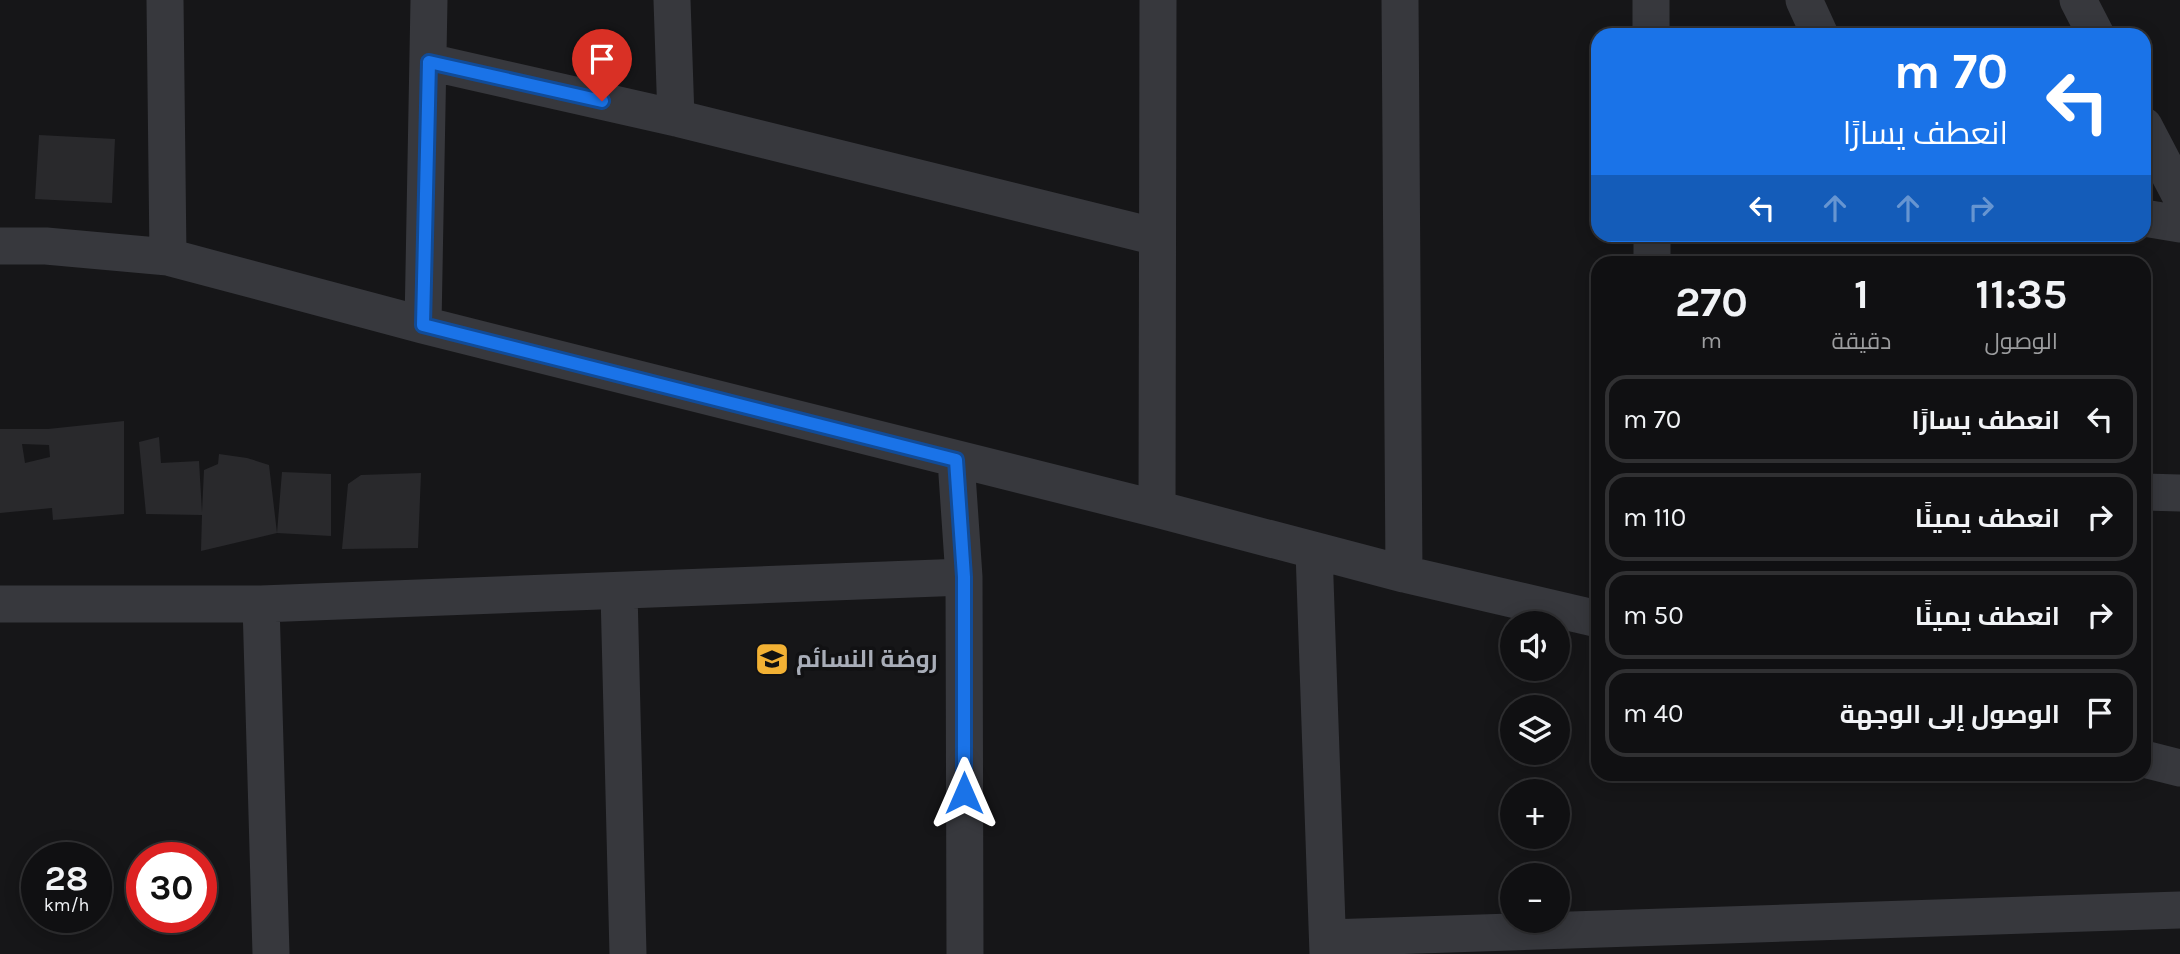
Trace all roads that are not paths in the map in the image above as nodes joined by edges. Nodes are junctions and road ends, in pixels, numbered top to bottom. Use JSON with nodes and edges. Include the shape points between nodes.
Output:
{"nodes":[{"id":1,"x":165,"y":0,"type":"edge"},
{"id":2,"x":429,"y":0,"type":"edge"},
{"id":3,"x":672,"y":0,"type":"edge"},
{"id":4,"x":1158,"y":0,"type":"edge"},
{"id":5,"x":1400,"y":0,"type":"edge"},
{"id":6,"x":1651,"y":0,"type":"edge"},
{"id":7,"x":1804,"y":0,"type":"edge"},
{"id":8,"x":2077,"y":0,"type":"edge"},
{"id":9,"x":1651,"y":28,"type":"edge"},
{"id":10,"x":1817,"y":28,"type":"edge"},
{"id":11,"x":2092,"y":28,"type":"edge"},
{"id":12,"x":429,"y":62,"type":"junction"},
{"id":13,"x":676,"y":118,"type":"junction"},
{"id":14,"x":2151,"y":139,"type":"edge"},
{"id":15,"x":2180,"y":195,"type":"edge"},
{"id":16,"x":2151,"y":219,"type":"edge"},
{"id":17,"x":2180,"y":224,"type":"edge"},
{"id":18,"x":1157,"y":237,"type":"junction"},
{"id":19,"x":0,"y":246,"type":"edge"},
{"id":20,"x":168,"y":257,"type":"junction"},
{"id":21,"x":423,"y":325,"type":"junction"},
{"id":22,"x":956,"y":460,"type":"junction"},
{"id":23,"x":2151,"y":492,"type":"edge"},
{"id":24,"x":2180,"y":493,"type":"edge"},
{"id":25,"x":1157,"y":509,"type":"junction"},
{"id":26,"x":1314,"y":551,"type":"junction"},
{"id":27,"x":1404,"y":575,"type":"junction"},
{"id":28,"x":964,"y":577,"type":"junction"},
{"id":29,"x":619,"y":592,"type":"junction"},
{"id":30,"x":0,"y":604,"type":"edge"},
{"id":31,"x":261,"y":604,"type":"junction"},
{"id":32,"x":1591,"y":617,"type":"edge"},
{"id":33,"x":2151,"y":761,"type":"edge"},
{"id":34,"x":2180,"y":768,"type":"edge"},
{"id":35,"x":2180,"y":910,"type":"edge"},
{"id":36,"x":1328,"y":946,"type":"edge"},
{"id":37,"x":271,"y":954,"type":"edge"},
{"id":38,"x":628,"y":954,"type":"edge"},
{"id":39,"x":965,"y":954,"type":"edge"}],
"edges":[{"from":1,"to":20,"type":"street"},
{"from":2,"to":12,"type":"street"},
{"from":3,"to":13,"type":"street"},
{"from":4,"to":18,"type":"street"},
{"from":5,"to":27,"type":"street"},
{"from":6,"to":9,"type":"street"},
{"from":7,"to":10,"type":"street"},
{"from":8,"to":11,"type":"street"},
{"from":12,"to":13,"type":"street"},
{"from":12,"to":21,"type":"street"},
{"from":13,"to":18,"type":"street"},
{"from":14,"to":15,"type":"street"},
{"from":16,"to":17,"type":"street"},
{"from":18,"to":25,"type":"street"},
{"from":19,"to":20,"type":"street"},
{"from":20,"to":21,"type":"street"},
{"from":21,"to":22,"type":"street"},
{"from":22,"to":25,"type":"street"},
{"from":22,"to":28,"type":"street"},
{"from":23,"to":24,"type":"street"},
{"from":25,"to":26,"type":"street"},
{"from":26,"to":27,"type":"street"},
{"from":26,"to":36,"type":"street"},
{"from":27,"to":32,"type":"street"},
{"from":28,"to":29,"type":"street"},
{"from":28,"to":39,"type":"street"},
{"from":29,"to":31,"type":"street"},
{"from":29,"to":38,"type":"street"},
{"from":30,"to":31,"type":"street"},
{"from":31,"to":37,"type":"street"},
{"from":33,"to":34,"type":"street"},
{"from":35,"to":36,"type":"street"}]}
